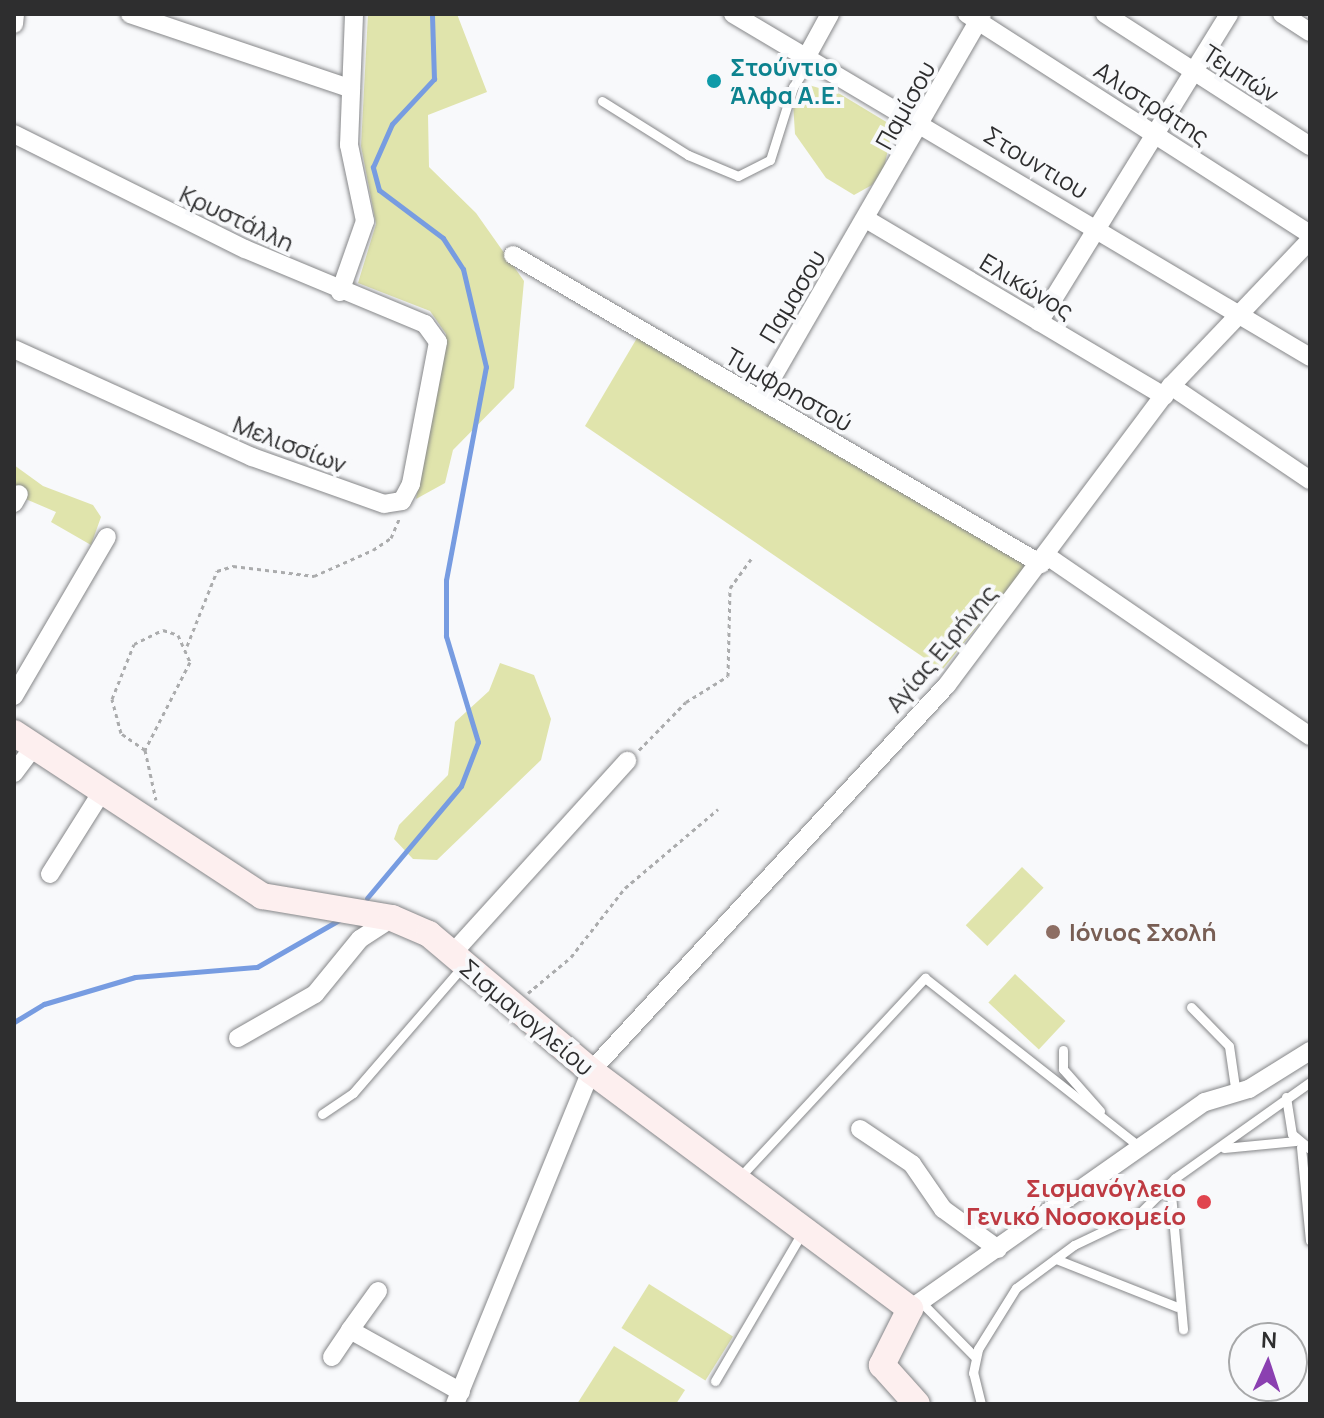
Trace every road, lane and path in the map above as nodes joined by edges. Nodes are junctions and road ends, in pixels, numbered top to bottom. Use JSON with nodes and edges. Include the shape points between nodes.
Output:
{"nodes":[{"id":1,"x":15,"y":14,"type":"edge"},
{"id":2,"x":130,"y":14,"type":"edge"},
{"id":3,"x":354,"y":14,"type":"edge"},
{"id":4,"x":733,"y":14,"type":"edge"},
{"id":5,"x":830,"y":14,"type":"edge"},
{"id":6,"x":1105,"y":14,"type":"edge"},
{"id":7,"x":1229,"y":14,"type":"edge"},
{"id":8,"x":1282,"y":14,"type":"edge"},
{"id":9,"x":976,"y":16,"type":"edge"},
{"id":10,"x":14,"y":24,"type":"edge"},
{"id":11,"x":1310,"y":32,"type":"edge"},
{"id":12,"x":809,"y":57,"type":"junction"},
{"id":13,"x":1192,"y":70,"type":"junction"},
{"id":14,"x":351,"y":89,"type":"junction"},
{"id":15,"x":602,"y":101,"type":"dead end"},
{"id":16,"x":924,"y":124,"type":"junction"},
{"id":17,"x":1152,"y":132,"type":"junction"},
{"id":18,"x":14,"y":134,"type":"edge"},
{"id":19,"x":1310,"y":146,"type":"edge"},
{"id":20,"x":866,"y":219,"type":"junction"},
{"id":21,"x":1098,"y":227,"type":"junction"},
{"id":22,"x":1308,"y":245,"type":"edge"},
{"id":23,"x":513,"y":255,"type":"dead end"},
{"id":24,"x":340,"y":292,"type":"junction"},
{"id":25,"x":1237,"y":312,"type":"junction"},
{"id":26,"x":1039,"y":322,"type":"junction"},
{"id":27,"x":14,"y":349,"type":"edge"},
{"id":28,"x":1310,"y":357,"type":"edge"},
{"id":29,"x":1167,"y":391,"type":"junction"},
{"id":30,"x":760,"y":399,"type":"junction"},
{"id":31,"x":1310,"y":480,"type":"edge"},
{"id":32,"x":402,"y":501,"type":"junction"},
{"id":33,"x":107,"y":537,"type":"dead end"},
{"id":34,"x":751,"y":559,"type":"dead end"},
{"id":35,"x":1044,"y":560,"type":"junction"},
{"id":36,"x":187,"y":646,"type":"junction"},
{"id":37,"x":14,"y":696,"type":"edge"},
{"id":38,"x":1310,"y":736,"type":"edge"},
{"id":39,"x":24,"y":739,"type":"edge"},
{"id":40,"x":145,"y":750,"type":"junction"},
{"id":41,"x":627,"y":761,"type":"joint"},
{"id":42,"x":14,"y":773,"type":"edge"},
{"id":43,"x":103,"y":790,"type":"junction"},
{"id":44,"x":718,"y":809,"type":"dead end"},
{"id":45,"x":162,"y":828,"type":"junction"},
{"id":46,"x":50,"y":874,"type":"dead end"},
{"id":47,"x":392,"y":918,"type":"junction"},
{"id":48,"x":458,"y":959,"type":"junction"},
{"id":49,"x":513,"y":1005,"type":"junction"},
{"id":50,"x":1191,"y":1007,"type":"dead end"},
{"id":51,"x":238,"y":1038,"type":"dead end"},
{"id":52,"x":1063,"y":1050,"type":"dead end"},
{"id":53,"x":1310,"y":1051,"type":"edge"},
{"id":54,"x":591,"y":1071,"type":"junction"},
{"id":55,"x":1310,"y":1082,"type":"edge"},
{"id":56,"x":1236,"y":1094,"type":"junction"},
{"id":57,"x":1286,"y":1097,"type":"junction"},
{"id":58,"x":322,"y":1114,"type":"dead end"},
{"id":59,"x":1113,"y":1126,"type":"junction"},
{"id":60,"x":860,"y":1129,"type":"dead end"},
{"id":61,"x":1302,"y":1145,"type":"edge"},
{"id":62,"x":1141,"y":1148,"type":"junction"},
{"id":63,"x":1224,"y":1148,"type":"junction"},
{"id":64,"x":736,"y":1182,"type":"junction"},
{"id":65,"x":1170,"y":1183,"type":"junction"},
{"id":66,"x":802,"y":1233,"type":"junction"},
{"id":67,"x":1310,"y":1241,"type":"edge"},
{"id":68,"x":998,"y":1249,"type":"junction"},
{"id":69,"x":1056,"y":1259,"type":"junction"},
{"id":70,"x":378,"y":1291,"type":"dead end"},
{"id":71,"x":916,"y":1306,"type":"junction"},
{"id":72,"x":1177,"y":1307,"type":"junction"},
{"id":73,"x":1183,"y":1329,"type":"dead end"},
{"id":74,"x":350,"y":1330,"type":"junction"},
{"id":75,"x":332,"y":1357,"type":"dead end"},
{"id":76,"x":976,"y":1358,"type":"junction"},
{"id":77,"x":715,"y":1381,"type":"dead end"},
{"id":78,"x":458,"y":1398,"type":"edge"},
{"id":79,"x":14,"y":1402,"type":"edge"},
{"id":80,"x":23,"y":1404,"type":"edge"},
{"id":81,"x":917,"y":1404,"type":"edge"},
{"id":82,"x":981,"y":1404,"type":"edge"}],
"edges":[{"from":1,"to":10,"type":"street"},
{"from":2,"to":14,"type":"street"},
{"from":3,"to":14,"type":"street"},
{"from":4,"to":12,"type":"street","name":"Στουντιου"},
{"from":5,"to":12,"type":"street"},
{"from":6,"to":13,"type":"street","name":"Τεμπών"},
{"from":7,"to":13,"type":"street"},
{"from":8,"to":11,"type":"street"},
{"from":9,"to":16,"type":"street","name":"Παμίσου"},
{"from":9,"to":17,"type":"street","name":"Αλιστράτης"},
{"from":12,"to":15,"type":"lane","via":[[793,87],[770,160],[738,176],[688,155]]},
{"from":12,"to":16,"type":"street","name":"Στουντιου"},
{"from":13,"to":17,"type":"street"},
{"from":13,"to":19,"type":"street","name":"Τεμπών"},
{"from":14,"to":24,"type":"street","via":[[349,145],[365,221]]},
{"from":16,"to":20,"type":"street","name":"Παμίσου"},
{"from":16,"to":21,"type":"street","name":"Στουντιου"},
{"from":17,"to":21,"type":"street"},
{"from":17,"to":22,"type":"street","name":"Αλιστράτης"},
{"from":18,"to":24,"type":"street","name":"Κρυστάλλη"},
{"from":20,"to":26,"type":"street","name":"Ελικώνος"},
{"from":20,"to":30,"type":"street","name":"Παμασου"},
{"from":21,"to":25,"type":"street","name":"Στουντιου"},
{"from":21,"to":26,"type":"street"},
{"from":22,"to":25,"type":"street","name":"Αγίας Ειρήνης"},
{"from":23,"to":30,"type":"street","name":"Τυμφρηστού"},
{"from":24,"to":32,"type":"street","name":"Κρυστάλλη","via":[[425,324],[438,342]]},
{"from":25,"to":28,"type":"street","name":"Στουντιου"},
{"from":25,"to":29,"type":"street","name":"Αγίας Ειρήνης"},
{"from":26,"to":29,"type":"street","name":"Ελικώνος"},
{"from":27,"to":32,"type":"street","name":"Μελισσίων","via":[[252,457],[374,502]]},
{"from":29,"to":31,"type":"street","name":"Ελικώνος"},
{"from":29,"to":35,"type":"street","name":"Αγίας Ειρήνης"},
{"from":30,"to":35,"type":"street","name":"Τυμφρηστού"},
{"from":32,"to":36,"type":"path","via":[[391,538],[314,576],[233,566],[217,571]]},
{"from":33,"to":37,"type":"street"},
{"from":34,"to":41,"type":"path","via":[[730,588],[728,676],[686,702]]},
{"from":35,"to":38,"type":"street","name":"Τυμφρηστού"},
{"from":35,"to":54,"type":"street","name":"Αγίας Ειρήνης","via":[[947,685]]},
{"from":36,"to":40,"type":"path","via":[[190,662]]},
{"from":36,"to":40,"type":"path","via":[[178,635],[149,632],[120,673],[114,719]]},
{"from":39,"to":42,"type":"street"},
{"from":39,"to":43,"type":"street","name":"Σισμανογλείου"},
{"from":40,"to":45,"type":"path"},
{"from":41,"to":48,"type":"street"},
{"from":43,"to":45,"type":"street","name":"Σισμανογλείου"},
{"from":43,"to":46,"type":"street"},
{"from":44,"to":49,"type":"path","via":[[625,888],[571,957]]},
{"from":45,"to":47,"type":"street","name":"Σισμανογλείου","via":[[262,896]]},
{"from":47,"to":48,"type":"street","name":"Σισμανογλείου","via":[[423,929]]},
{"from":47,"to":51,"type":"street","via":[[360,939],[315,994]]},
{"from":48,"to":49,"type":"street","name":"Σισμανογλείου"},
{"from":48,"to":58,"type":"lane","via":[[353,1093]]},
{"from":49,"to":54,"type":"street","name":"Σισμανογλείου"},
{"from":50,"to":56,"type":"lane","via":[[1229,1046]]},
{"from":52,"to":59,"type":"lane","via":[[1063,1069]]},
{"from":53,"to":56,"type":"street"},
{"from":54,"to":64,"type":"street","name":"Σισμανογλείου"},
{"from":54,"to":78,"type":"street"},
{"from":55,"to":57,"type":"lane"},
{"from":56,"to":62,"type":"street","via":[[1205,1102]]},
{"from":57,"to":61,"type":"lane"},
{"from":57,"to":63,"type":"lane"},
{"from":59,"to":62,"type":"lane"},
{"from":59,"to":64,"type":"lane","via":[[925,978]]},
{"from":60,"to":68,"type":"street","via":[[912,1164],[943,1209]]},
{"from":61,"to":63,"type":"lane"},
{"from":61,"to":67,"type":"lane"},
{"from":62,"to":68,"type":"street"},
{"from":63,"to":65,"type":"lane"},
{"from":64,"to":66,"type":"street","name":"Σισμανογλείου"},
{"from":65,"to":69,"type":"lane","via":[[1127,1222]]},
{"from":65,"to":72,"type":"lane"},
{"from":66,"to":71,"type":"street","name":"Σισμανογλείου"},
{"from":66,"to":77,"type":"lane"},
{"from":68,"to":71,"type":"street"},
{"from":69,"to":72,"type":"lane"},
{"from":69,"to":76,"type":"lane","via":[[998,1310]]},
{"from":70,"to":74,"type":"street"},
{"from":71,"to":76,"type":"lane"},
{"from":71,"to":81,"type":"street","via":[[882,1365]]},
{"from":72,"to":73,"type":"lane"},
{"from":74,"to":75,"type":"street"},
{"from":74,"to":78,"type":"street"},
{"from":76,"to":82,"type":"lane"},
{"from":79,"to":80,"type":"path"}]}
